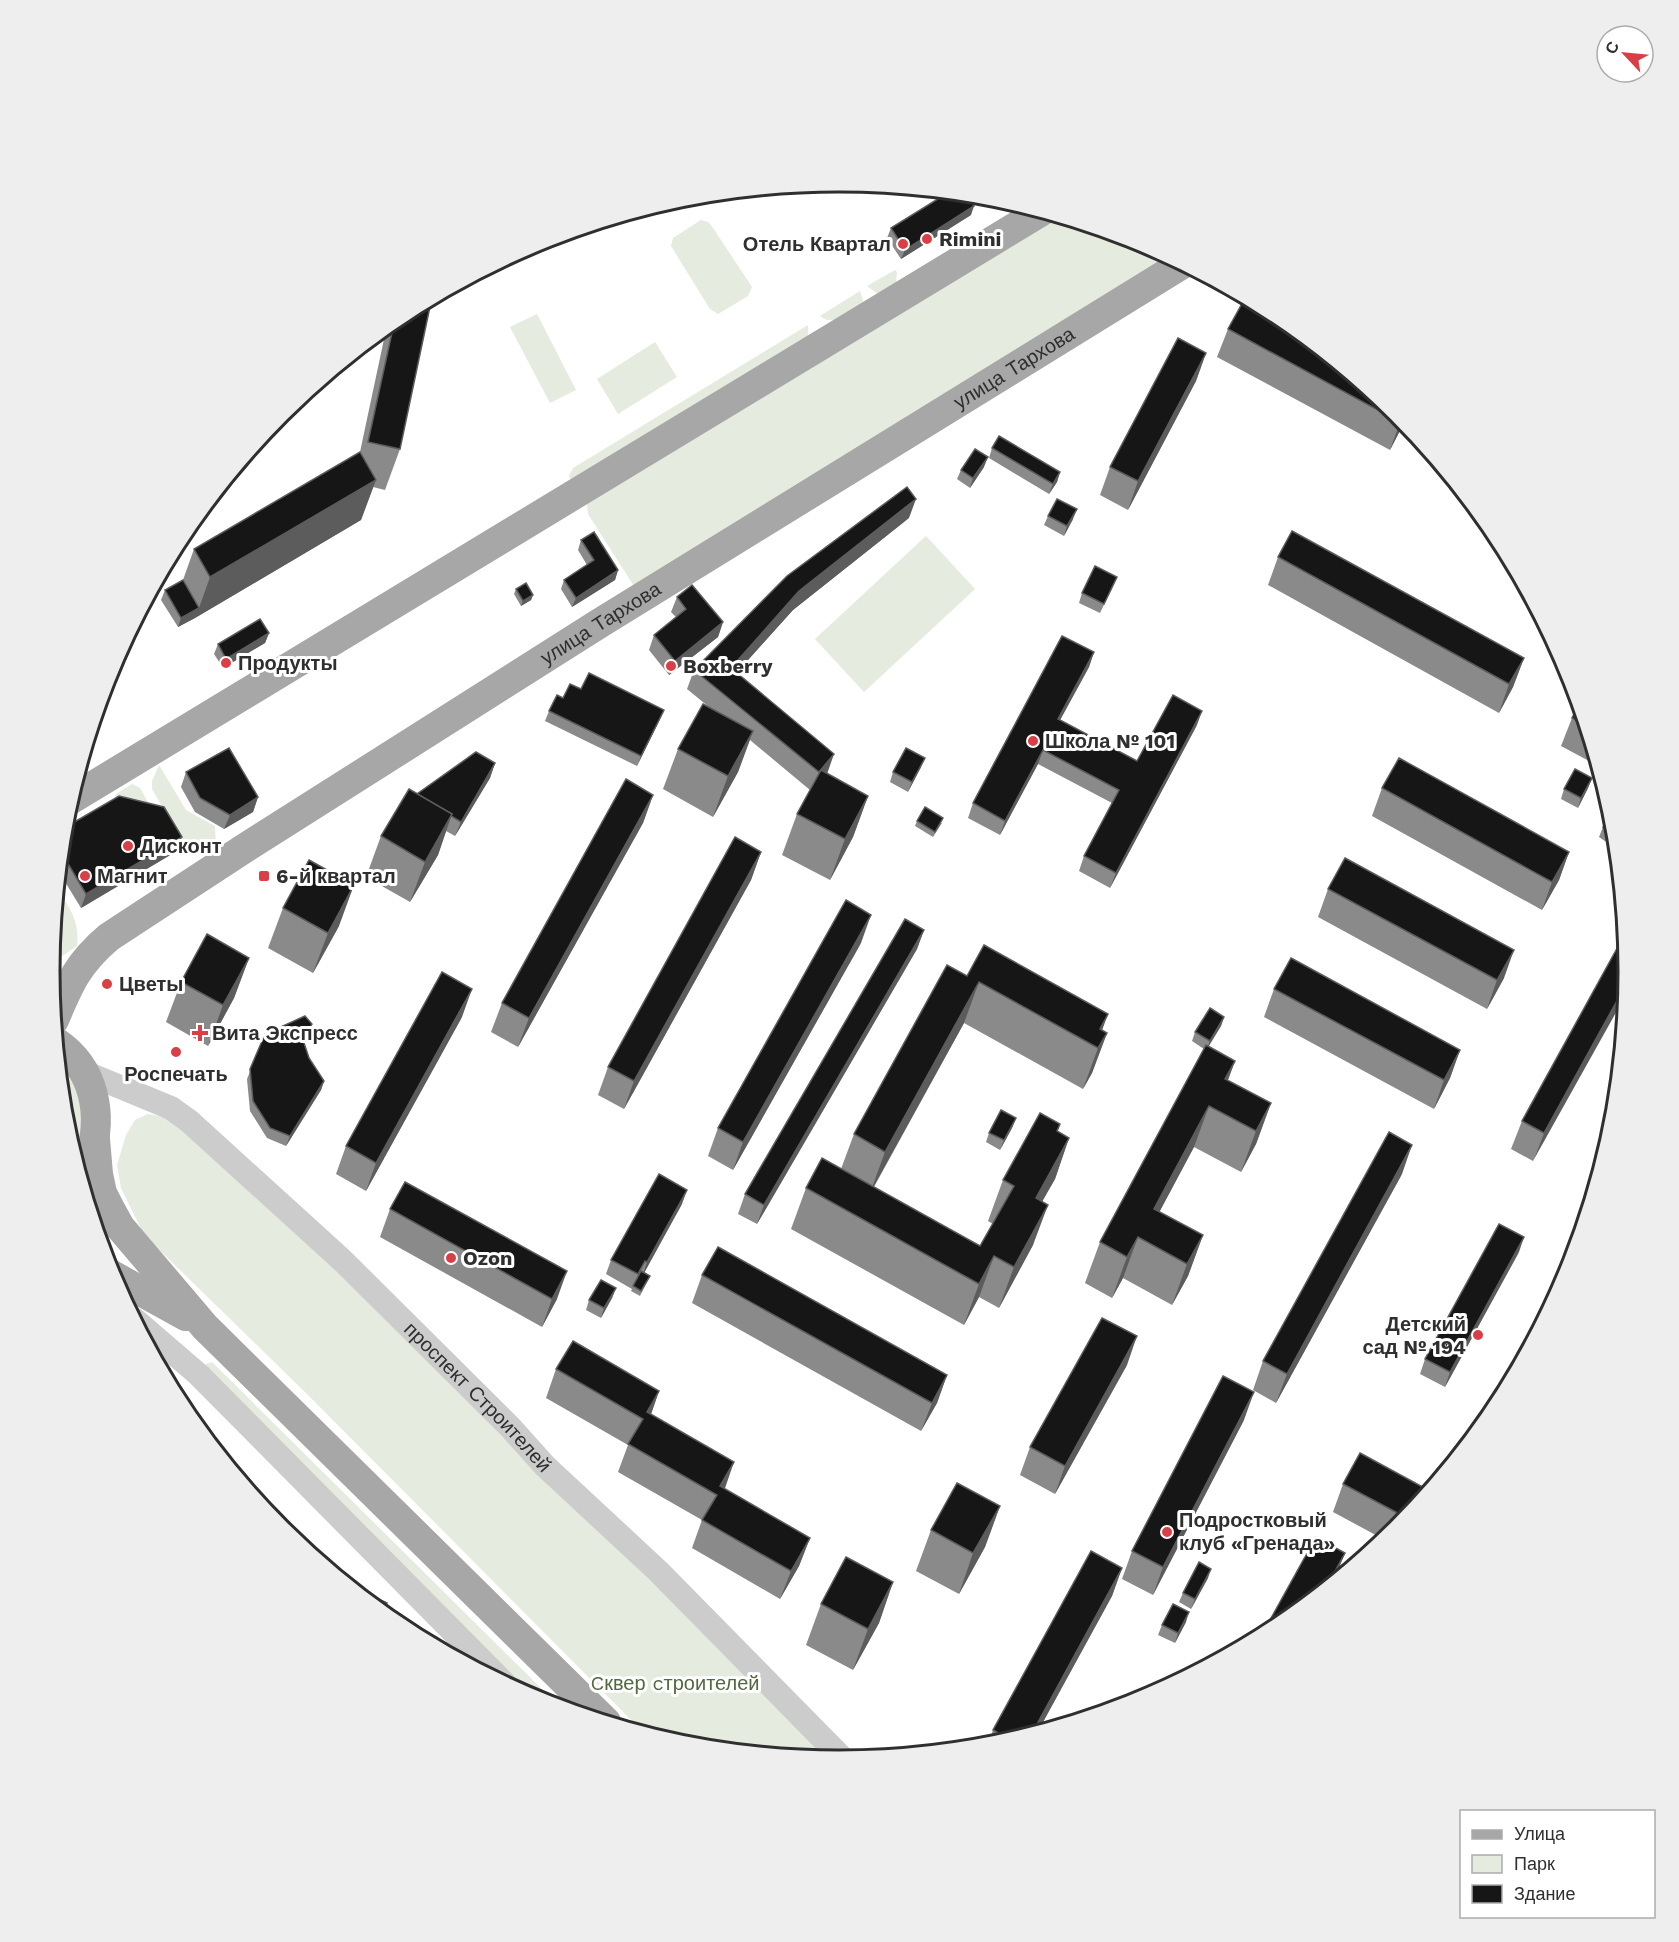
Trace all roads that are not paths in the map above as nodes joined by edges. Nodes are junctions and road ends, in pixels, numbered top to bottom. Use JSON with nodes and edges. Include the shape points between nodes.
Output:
{"nodes":[{"id":1,"x":1033,"y":216,"type":"edge"},
{"id":2,"x":1177,"y":269,"type":"edge"},
{"id":3,"x":81,"y":793,"type":"edge"},
{"id":4,"x":61,"y":1002,"type":"edge"},
{"id":5,"x":65,"y":1048,"type":"edge"},
{"id":6,"x":84,"y":1072,"type":"junction"},
{"id":7,"x":95,"y":1139,"type":"junction"},
{"id":8,"x":85,"y":1166,"type":"edge"},
{"id":9,"x":125,"y":1282,"type":"edge"},
{"id":10,"x":205,"y":1327,"type":"junction"},
{"id":11,"x":148,"y":1332,"type":"edge"},
{"id":12,"x":487,"y":1666,"type":"edge"},
{"id":13,"x":595,"y":1711,"type":"edge"},
{"id":14,"x":834,"y":1750,"type":"edge"}],
"edges":[{"from":1,"to":3,"type":"main road"},
{"from":2,"to":4,"type":"main road","name":"улица Тархова","via":[[600,623],[245,848],[110,937],[81,964]]},
{"from":5,"to":6,"type":"main road"},
{"from":6,"to":7,"type":"main road","via":[[97,1116]]},
{"from":6,"to":14,"type":"street","name":"проспект Строителей","via":[[171,1108],[197,1129],[342,1261]]},
{"from":7,"to":8,"type":"main road"},
{"from":7,"to":10,"type":"main road","via":[[102,1193],[120,1227]]},
{"from":9,"to":10,"type":"main road"},
{"from":10,"to":13,"type":"main road"},
{"from":11,"to":12,"type":"street","via":[[207,1383]]}]}
